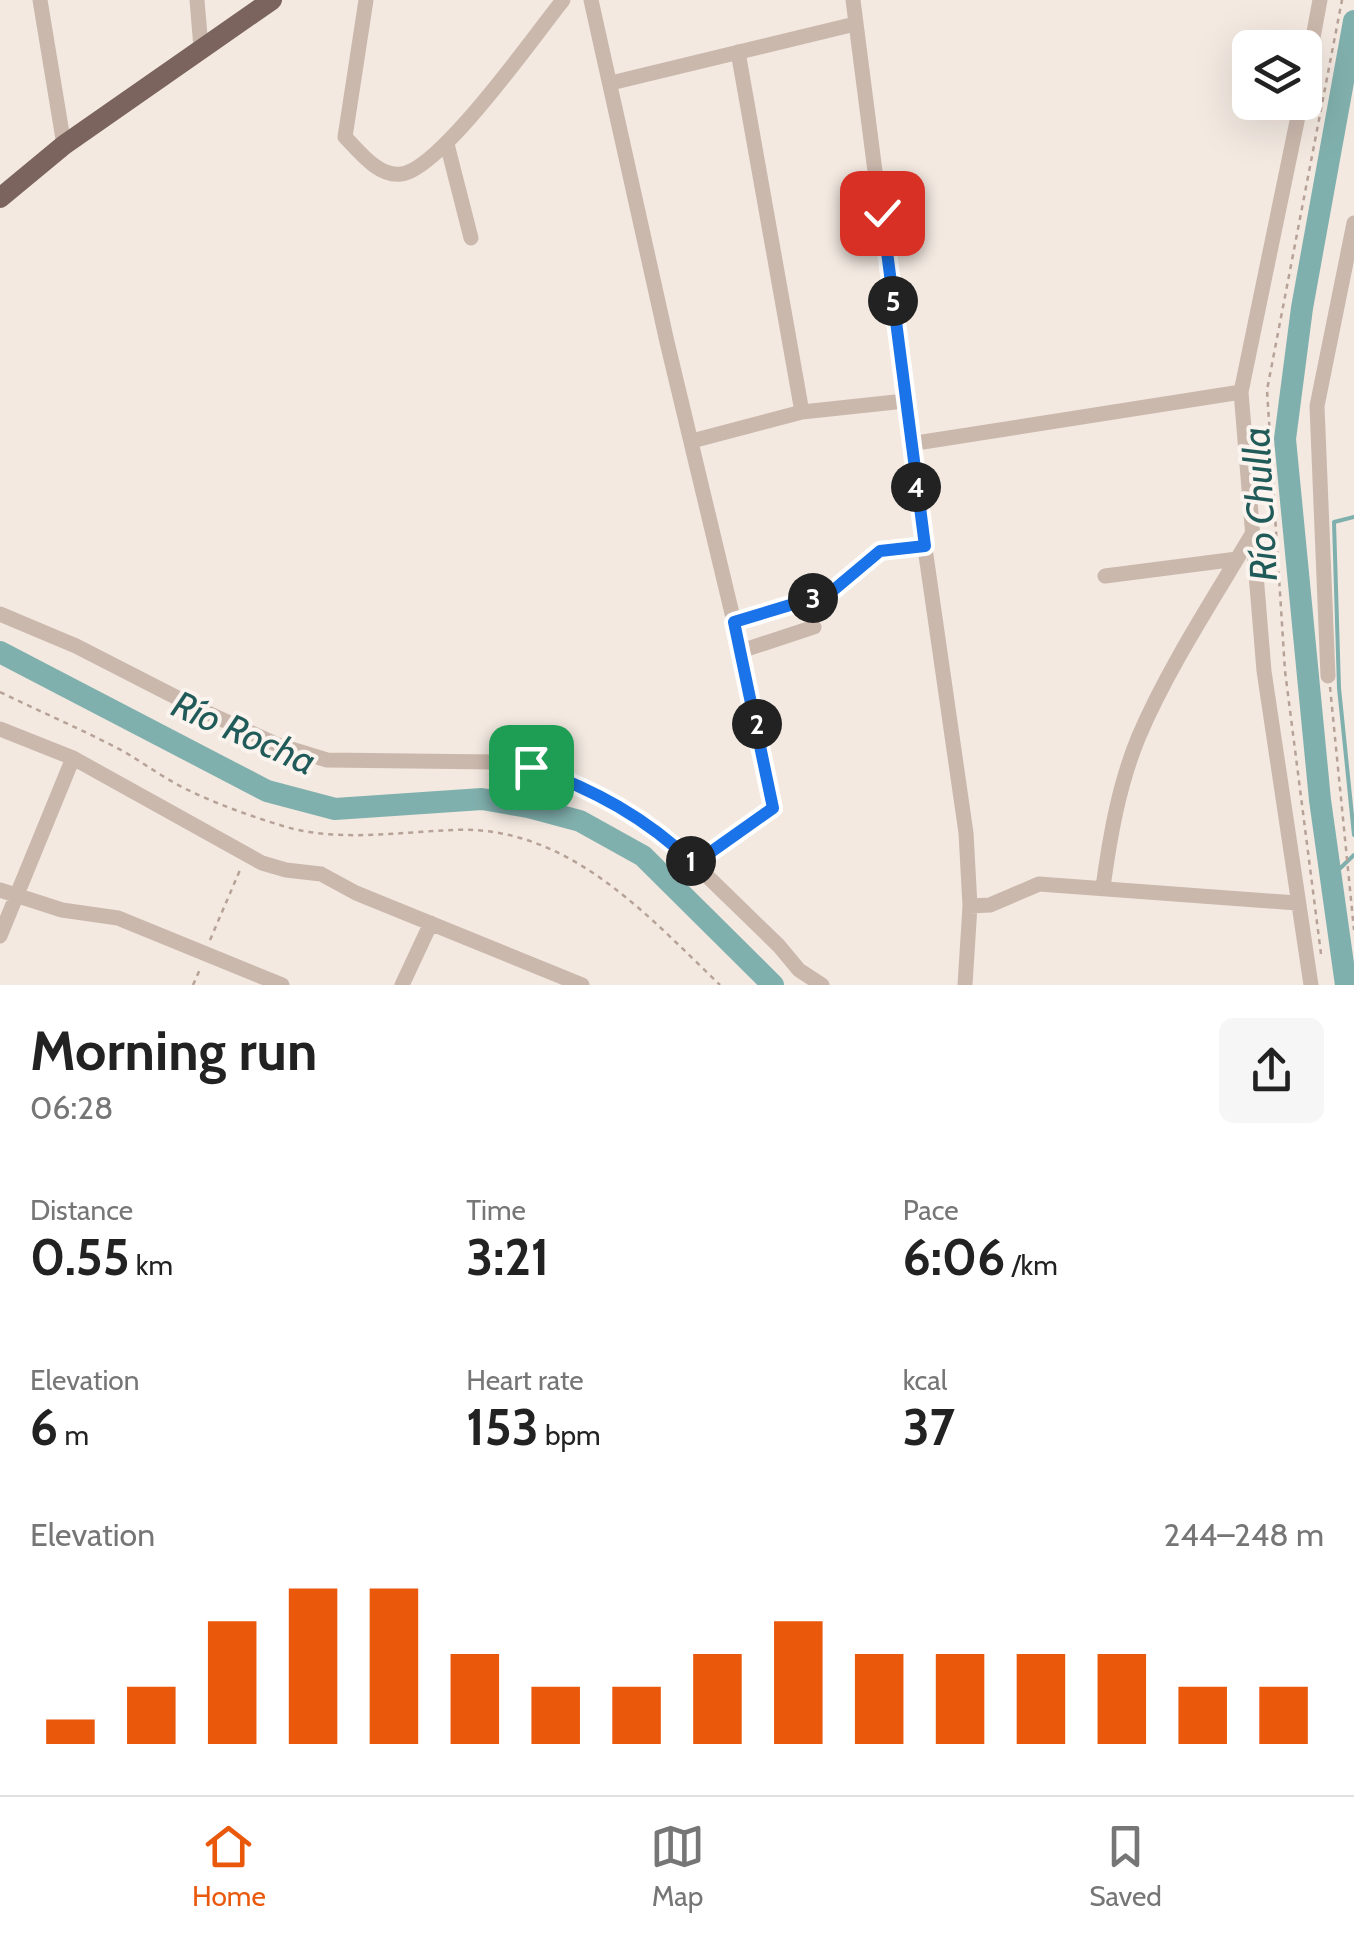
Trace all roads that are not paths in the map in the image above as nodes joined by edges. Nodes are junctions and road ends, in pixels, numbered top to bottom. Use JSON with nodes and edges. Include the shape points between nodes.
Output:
{"nodes":[{"id":1,"x":40,"y":0,"type":"edge"},
{"id":2,"x":197,"y":0,"type":"edge"},
{"id":3,"x":272,"y":0,"type":"edge"},
{"id":4,"x":366,"y":0,"type":"edge"},
{"id":5,"x":563,"y":0,"type":"edge"},
{"id":6,"x":591,"y":0,"type":"edge"},
{"id":7,"x":853,"y":0,"type":"edge"},
{"id":8,"x":1320,"y":0,"type":"edge"},
{"id":9,"x":856,"y":24,"type":"junction"},
{"id":10,"x":1314,"y":30,"type":"edge"},
{"id":11,"x":201,"y":48,"type":"junction"},
{"id":12,"x":738,"y":52,"type":"junction"},
{"id":13,"x":611,"y":83,"type":"junction"},
{"id":14,"x":1297,"y":120,"type":"edge"},
{"id":15,"x":447,"y":144,"type":"junction"},
{"id":16,"x":64,"y":145,"type":"junction"},
{"id":17,"x":0,"y":198,"type":"edge"},
{"id":18,"x":1354,"y":223,"type":"edge"},
{"id":19,"x":471,"y":238,"type":"dead end"},
{"id":20,"x":1241,"y":392,"type":"junction"},
{"id":21,"x":905,"y":401,"type":"junction"},
{"id":22,"x":802,"y":412,"type":"junction"},
{"id":23,"x":692,"y":441,"type":"junction"},
{"id":24,"x":910,"y":444,"type":"junction"},
{"id":25,"x":1252,"y":534,"type":"junction"},
{"id":26,"x":925,"y":546,"type":"junction"},
{"id":27,"x":880,"y":551,"type":"road end"},
{"id":28,"x":1237,"y":559,"type":"junction"},
{"id":29,"x":1105,"y":576,"type":"dead end"},
{"id":30,"x":830,"y":593,"type":"road end"},
{"id":31,"x":0,"y":614,"type":"edge"},
{"id":32,"x":734,"y":622,"type":"junction"},
{"id":33,"x":814,"y":626,"type":"dead end"},
{"id":34,"x":741,"y":651,"type":"junction"},
{"id":35,"x":1328,"y":676,"type":"road end"},
{"id":36,"x":0,"y":728,"type":"edge"},
{"id":37,"x":73,"y":758,"type":"junction"},
{"id":38,"x":694,"y":864,"type":"junction"},
{"id":39,"x":1104,"y":886,"type":"junction"},
{"id":40,"x":8,"y":892,"type":"edge"},
{"id":41,"x":1297,"y":903,"type":"junction"},
{"id":42,"x":970,"y":906,"type":"junction"},
{"id":43,"x":430,"y":923,"type":"junction"},
{"id":44,"x":0,"y":936,"type":"edge"},
{"id":45,"x":282,"y":985,"type":"edge"},
{"id":46,"x":402,"y":985,"type":"edge"},
{"id":47,"x":582,"y":985,"type":"edge"},
{"id":48,"x":822,"y":985,"type":"edge"},
{"id":49,"x":965,"y":985,"type":"edge"},
{"id":50,"x":1310,"y":985,"type":"edge"}],
"edges":[{"from":1,"to":16,"type":"street"},
{"from":2,"to":11,"type":"street"},
{"from":3,"to":11,"type":"main road"},
{"from":4,"to":15,"type":"street","via":[[345,137],[388,174],[420,167]]},
{"from":5,"to":15,"type":"street"},
{"from":6,"to":13,"type":"street"},
{"from":7,"to":9,"type":"street"},
{"from":8,"to":10,"type":"street"},
{"from":9,"to":12,"type":"street"},
{"from":9,"to":21,"type":"street"},
{"from":11,"to":16,"type":"main road"},
{"from":12,"to":13,"type":"street"},
{"from":12,"to":22,"type":"street"},
{"from":13,"to":23,"type":"street"},
{"from":14,"to":20,"type":"street"},
{"from":15,"to":19,"type":"street"},
{"from":16,"to":17,"type":"main road"},
{"from":18,"to":35,"type":"street","via":[[1317,406]]},
{"from":20,"to":24,"type":"street"},
{"from":20,"to":25,"type":"street"},
{"from":21,"to":22,"type":"street"},
{"from":21,"to":24,"type":"street"},
{"from":22,"to":23,"type":"street"},
{"from":23,"to":32,"type":"street"},
{"from":24,"to":26,"type":"street"},
{"from":25,"to":28,"type":"street"},
{"from":25,"to":41,"type":"street"},
{"from":26,"to":27,"type":"street"},
{"from":26,"to":42,"type":"street"},
{"from":28,"to":29,"type":"street"},
{"from":28,"to":39,"type":"street","via":[[1139,736],[1114,819]]},
{"from":30,"to":32,"type":"street"},
{"from":31,"to":38,"type":"street","via":[[278,745],[328,760],[531,767],[618,804]]},
{"from":32,"to":34,"type":"street"},
{"from":33,"to":34,"type":"street"},
{"from":34,"to":38,"type":"street","via":[[773,808]]},
{"from":36,"to":37,"type":"street"},
{"from":37,"to":40,"type":"street"},
{"from":37,"to":43,"type":"street","via":[[247,855],[321,874]]},
{"from":38,"to":48,"type":"street"},
{"from":39,"to":41,"type":"street"},
{"from":39,"to":42,"type":"street","via":[[1039,884],[990,905]]},
{"from":40,"to":44,"type":"street"},
{"from":40,"to":45,"type":"street","via":[[62,910],[118,918]]},
{"from":41,"to":50,"type":"street"},
{"from":42,"to":49,"type":"street"},
{"from":43,"to":46,"type":"street"},
{"from":43,"to":47,"type":"street"}]}
